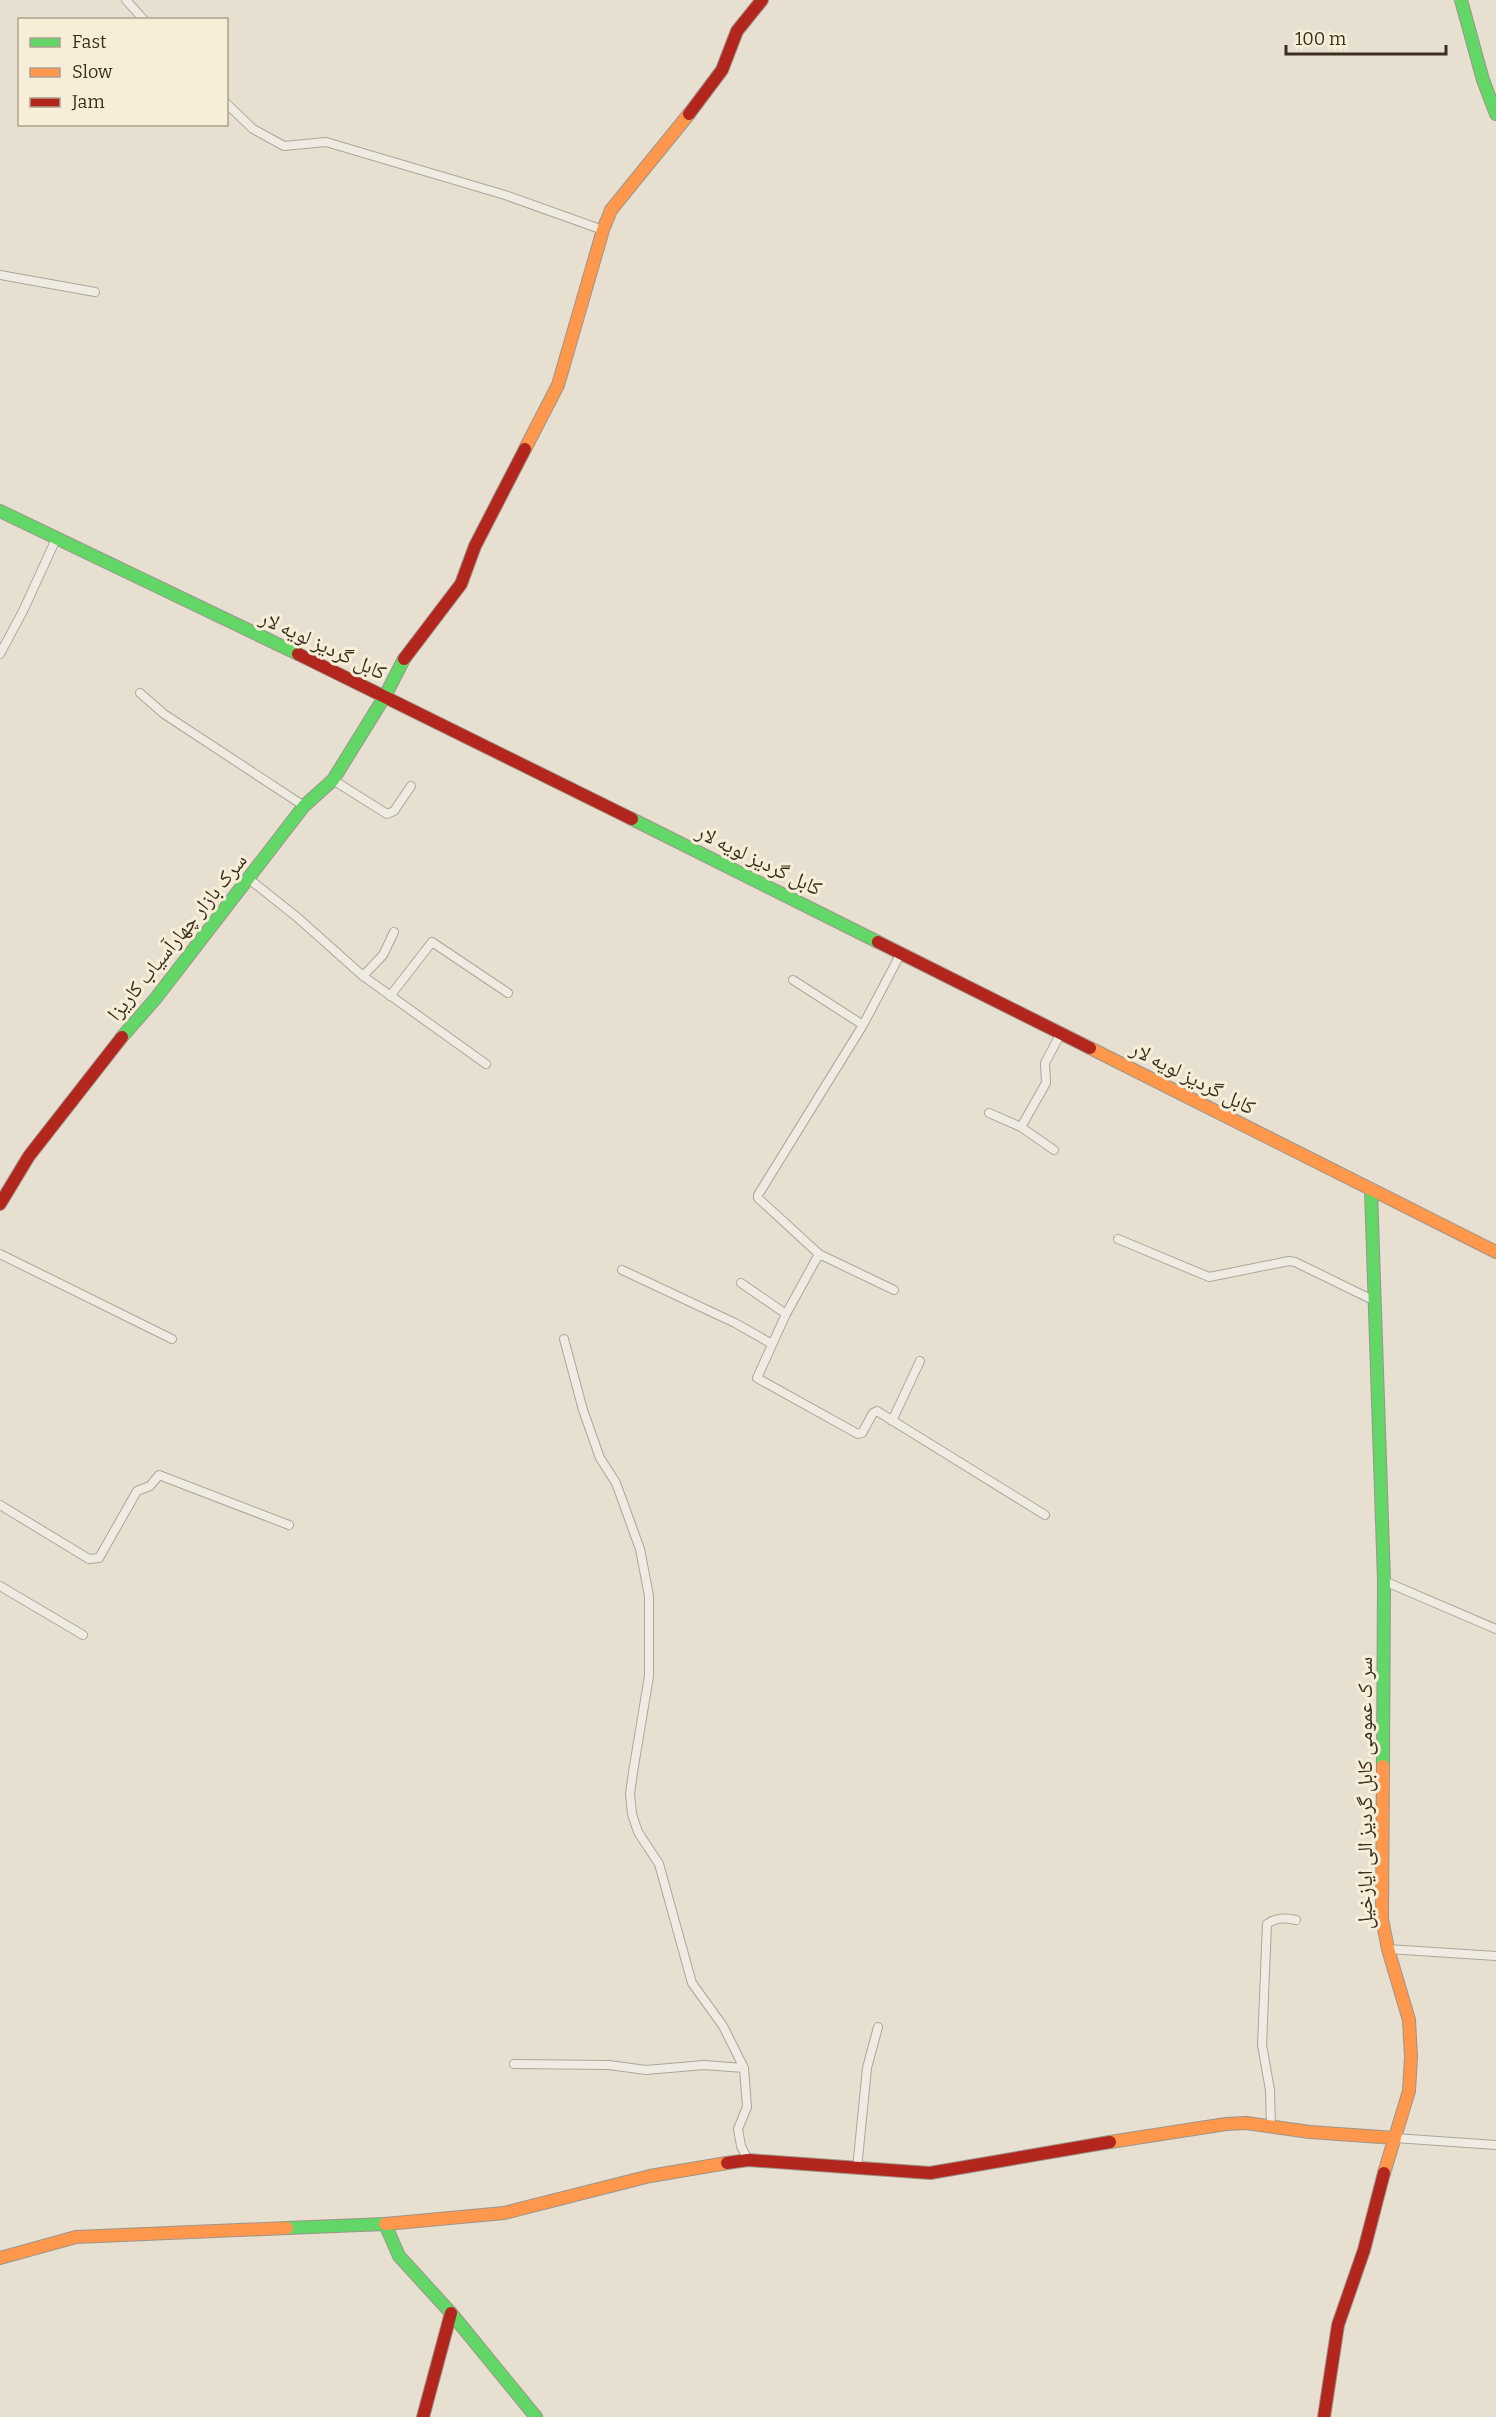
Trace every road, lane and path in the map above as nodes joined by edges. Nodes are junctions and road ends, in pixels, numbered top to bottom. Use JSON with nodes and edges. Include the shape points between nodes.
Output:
{"nodes":[{"id":1,"x":126,"y":0,"type":"edge"},
{"id":2,"x":762,"y":0,"type":"edge"},
{"id":3,"x":1461,"y":0,"type":"edge"},
{"id":4,"x":142,"y":18,"type":"edge"},
{"id":5,"x":228,"y":105,"type":"edge"},
{"id":6,"x":1496,"y":114,"type":"edge"},
{"id":7,"x":603,"y":230,"type":"junction"},
{"id":8,"x":0,"y":275,"type":"edge"},
{"id":9,"x":95,"y":292,"type":"dead end"},
{"id":10,"x":0,"y":512,"type":"edge"},
{"id":11,"x":56,"y":539,"type":"junction"},
{"id":12,"x":0,"y":654,"type":"edge"},
{"id":13,"x":140,"y":693,"type":"dead end"},
{"id":14,"x":385,"y":696,"type":"junction"},
{"id":15,"x":333,"y":780,"type":"junction"},
{"id":16,"x":411,"y":786,"type":"dead end"},
{"id":17,"x":304,"y":806,"type":"junction"},
{"id":18,"x":249,"y":879,"type":"junction"},
{"id":19,"x":394,"y":932,"type":"dead end"},
{"id":20,"x":901,"y":953,"type":"junction"},
{"id":21,"x":363,"y":976,"type":"junction"},
{"id":22,"x":793,"y":980,"type":"dead end"},
{"id":23,"x":508,"y":993,"type":"dead end"},
{"id":24,"x":390,"y":996,"type":"junction"},
{"id":25,"x":862,"y":1025,"type":"junction"},
{"id":26,"x":1061,"y":1033,"type":"junction"},
{"id":27,"x":486,"y":1064,"type":"dead end"},
{"id":28,"x":989,"y":1113,"type":"dead end"},
{"id":29,"x":1021,"y":1127,"type":"junction"},
{"id":30,"x":1054,"y":1150,"type":"dead end"},
{"id":31,"x":1371,"y":1190,"type":"junction"},
{"id":32,"x":0,"y":1204,"type":"edge"},
{"id":33,"x":1118,"y":1239,"type":"dead end"},
{"id":34,"x":1496,"y":1252,"type":"edge"},
{"id":35,"x":0,"y":1254,"type":"edge"},
{"id":36,"x":819,"y":1254,"type":"junction"},
{"id":37,"x":622,"y":1270,"type":"dead end"},
{"id":38,"x":741,"y":1283,"type":"dead end"},
{"id":39,"x":894,"y":1290,"type":"dead end"},
{"id":40,"x":1375,"y":1301,"type":"junction"},
{"id":41,"x":786,"y":1314,"type":"junction"},
{"id":42,"x":172,"y":1339,"type":"dead end"},
{"id":43,"x":564,"y":1339,"type":"dead end"},
{"id":44,"x":772,"y":1344,"type":"junction"},
{"id":45,"x":920,"y":1361,"type":"dead end"},
{"id":46,"x":892,"y":1421,"type":"junction"},
{"id":47,"x":0,"y":1505,"type":"edge"},
{"id":48,"x":1045,"y":1515,"type":"dead end"},
{"id":49,"x":289,"y":1525,"type":"dead end"},
{"id":50,"x":1384,"y":1581,"type":"junction"},
{"id":51,"x":0,"y":1586,"type":"edge"},
{"id":52,"x":1496,"y":1629,"type":"edge"},
{"id":53,"x":83,"y":1635,"type":"dead end"},
{"id":54,"x":1296,"y":1920,"type":"dead end"},
{"id":55,"x":1388,"y":1949,"type":"junction"},
{"id":56,"x":1496,"y":1956,"type":"edge"},
{"id":57,"x":878,"y":2027,"type":"dead end"},
{"id":58,"x":514,"y":2064,"type":"dead end"},
{"id":59,"x":744,"y":2068,"type":"junction"},
{"id":60,"x":1272,"y":2128,"type":"junction"},
{"id":61,"x":1395,"y":2138,"type":"junction"},
{"id":62,"x":1496,"y":2145,"type":"edge"},
{"id":63,"x":748,"y":2160,"type":"junction"},
{"id":64,"x":857,"y":2169,"type":"junction"},
{"id":65,"x":385,"y":2224,"type":"junction"},
{"id":66,"x":0,"y":2258,"type":"edge"},
{"id":67,"x":451,"y":2313,"type":"junction"},
{"id":68,"x":423,"y":2417,"type":"edge"},
{"id":69,"x":536,"y":2417,"type":"edge"},
{"id":70,"x":1324,"y":2417,"type":"edge"}],
"edges":[{"from":1,"to":4,"type":"street"},
{"from":2,"to":7,"type":"main road","name":"سرک بازار چهارآسیاب کاریزا","via":[[738,31],[722,70],[611,210]]},
{"from":3,"to":6,"type":"main road"},
{"from":5,"to":7,"type":"street","via":[[253,129],[284,146],[327,142],[505,195]]},
{"from":7,"to":14,"type":"main road","name":"سرک بازار چهارآسیاب کاریزا","via":[[558,384],[475,546],[460,584],[406,655]]},
{"from":8,"to":9,"type":"street"},
{"from":10,"to":11,"type":"main road","name":"کابل گردیز لویه لار"},
{"from":11,"to":12,"type":"street"},
{"from":11,"to":14,"type":"main road","name":"کابل گردیز لویه لار"},
{"from":13,"to":17,"type":"street","via":[[164,714]]},
{"from":14,"to":15,"type":"main road","name":"سرک بازار چهارآسیاب کاریزا"},
{"from":14,"to":20,"type":"main road","name":"کابل گردیز لویه لار"},
{"from":15,"to":16,"type":"street","via":[[387,814],[394,811]]},
{"from":15,"to":17,"type":"main road","name":"سرک بازار چهارآسیاب کاریزا"},
{"from":17,"to":18,"type":"main road","name":"سرک بازار چهارآسیاب کاریزا"},
{"from":18,"to":21,"type":"street"},
{"from":18,"to":32,"type":"main road","name":"سرک بازار چهارآسیاب کاریزا","via":[[29,1156]]},
{"from":19,"to":21,"type":"street","via":[[382,955]]},
{"from":20,"to":25,"type":"street"},
{"from":20,"to":26,"type":"main road","name":"کابل گردیز لویه لار"},
{"from":21,"to":24,"type":"street"},
{"from":22,"to":25,"type":"street"},
{"from":23,"to":24,"type":"street","via":[[432,942]]},
{"from":24,"to":27,"type":"street"},
{"from":25,"to":36,"type":"street","via":[[758,1195]]},
{"from":26,"to":29,"type":"street","via":[[1045,1063],[1046,1083]]},
{"from":26,"to":31,"type":"main road","name":"کابل گردیز لویه لار"},
{"from":28,"to":29,"type":"street"},
{"from":29,"to":30,"type":"street"},
{"from":31,"to":34,"type":"main road","name":"کابل گردیز لویه لار"},
{"from":31,"to":40,"type":"main road","name":"سر ک عمومی کابل گردیز الی ایازخیل"},
{"from":33,"to":40,"type":"street","via":[[1209,1277],[1295,1262]]},
{"from":35,"to":42,"type":"street"},
{"from":36,"to":39,"type":"street"},
{"from":36,"to":41,"type":"street"},
{"from":37,"to":44,"type":"street"},
{"from":38,"to":41,"type":"street"},
{"from":40,"to":50,"type":"main road","name":"سر ک عمومی کابل گردیز الی ایازخیل"},
{"from":41,"to":44,"type":"street"},
{"from":43,"to":59,"type":"street","via":[[600,1458],[616,1483],[640,1549],[649,1596],[649,1676],[630,1794],[632,1814],[638,1832],[659,1864],[692,1983],[723,2026]]},
{"from":44,"to":46,"type":"street","via":[[757,1378],[858,1434],[874,1411]]},
{"from":45,"to":46,"type":"street"},
{"from":46,"to":48,"type":"street"},
{"from":47,"to":49,"type":"street","via":[[89,1559],[99,1558],[137,1491],[150,1486],[159,1475]]},
{"from":50,"to":52,"type":"street"},
{"from":50,"to":55,"type":"main road","name":"سر ک عمومی کابل گردیز الی ایازخیل","via":[[1382,1918]]},
{"from":51,"to":53,"type":"street"},
{"from":54,"to":60,"type":"street","via":[[1284,1917],[1267,1924],[1262,2045]]},
{"from":55,"to":56,"type":"street"},
{"from":55,"to":61,"type":"main road","name":"سر ک عمومی کابل گردیز الی ایازخیل","via":[[1409,2020],[1411,2057],[1409,2091]]},
{"from":57,"to":64,"type":"street","via":[[867,2068]]},
{"from":58,"to":59,"type":"street","via":[[609,2065],[646,2070],[704,2064]]},
{"from":59,"to":63,"type":"street","via":[[747,2107],[738,2129]]},
{"from":60,"to":61,"type":"main road"},
{"from":60,"to":64,"type":"main road","via":[[1226,2124],[930,2173]]},
{"from":61,"to":62,"type":"street"},
{"from":61,"to":70,"type":"main road","name":"سر ک عمومی کابل گردیز الی ایازخیل","via":[[1364,2250],[1338,2325]]},
{"from":63,"to":64,"type":"main road"},
{"from":63,"to":65,"type":"main road","via":[[650,2176],[504,2213]]},
{"from":65,"to":66,"type":"main road","via":[[76,2237]]},
{"from":65,"to":67,"type":"main road","via":[[399,2256]]},
{"from":67,"to":68,"type":"main road"},
{"from":67,"to":69,"type":"main road"}]}
